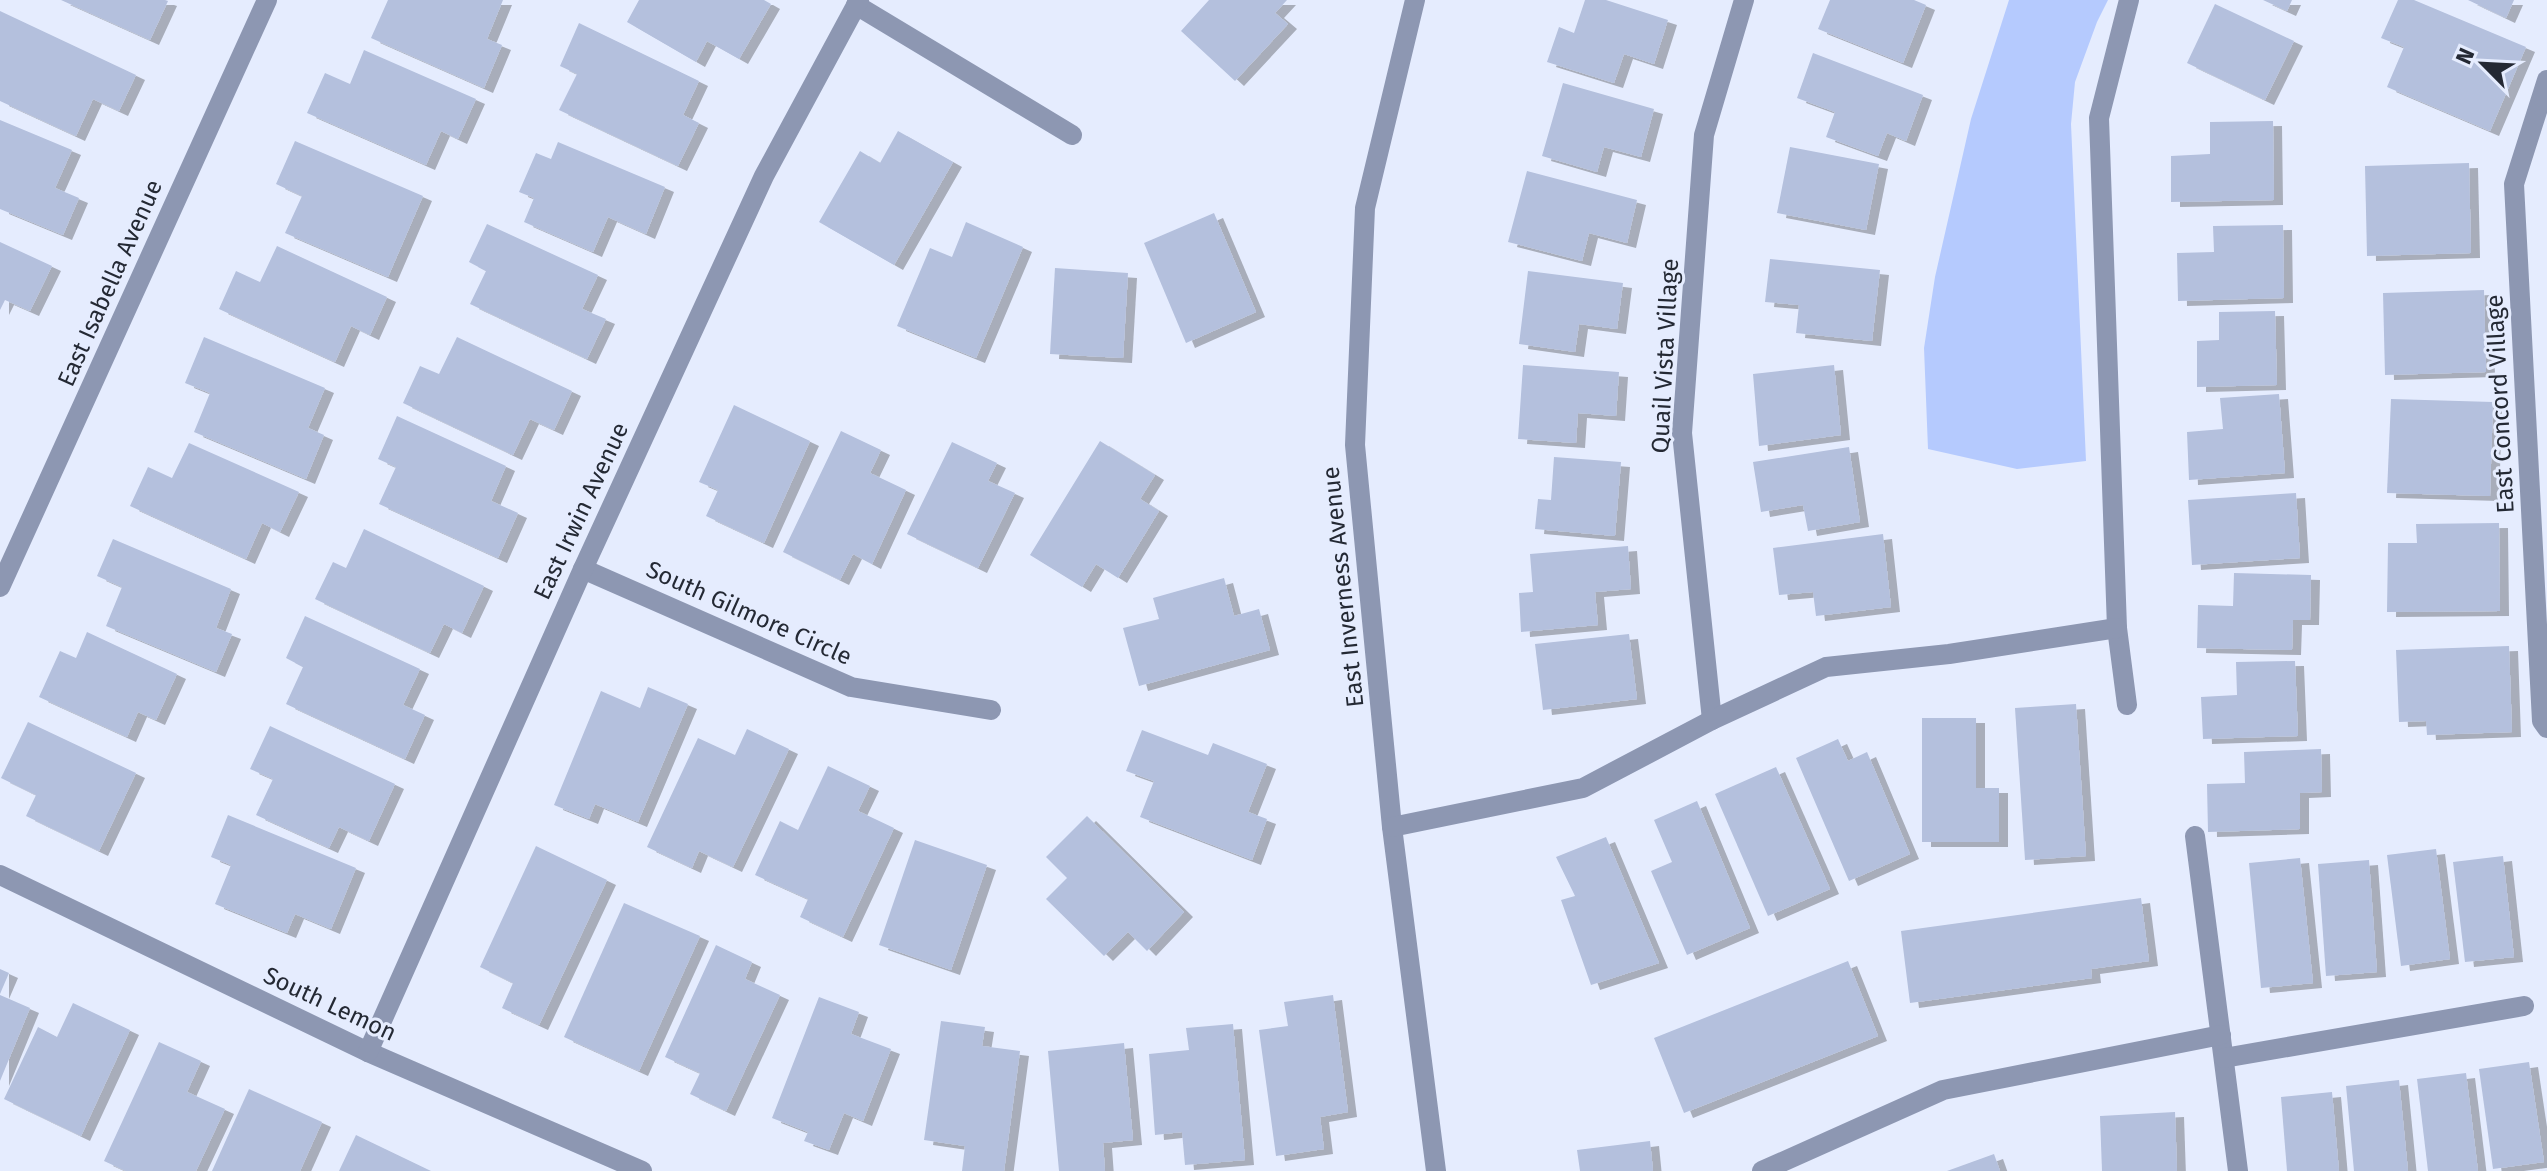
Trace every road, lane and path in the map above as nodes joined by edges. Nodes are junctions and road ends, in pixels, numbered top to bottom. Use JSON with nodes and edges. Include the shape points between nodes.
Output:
{"nodes":[{"id":1,"x":267,"y":0,"type":"edge"},
{"id":2,"x":1415,"y":0,"type":"edge"},
{"id":3,"x":1744,"y":0,"type":"edge"},
{"id":4,"x":2129,"y":0,"type":"edge"},
{"id":5,"x":858,"y":2,"type":"edge"},
{"id":6,"x":2547,"y":80,"type":"edge"},
{"id":7,"x":1072,"y":135,"type":"dead end"},
{"id":8,"x":583,"y":569,"type":"junction"},
{"id":9,"x":0,"y":587,"type":"edge"},
{"id":10,"x":2117,"y":628,"type":"junction"},
{"id":11,"x":2127,"y":705,"type":"dead end"},
{"id":12,"x":991,"y":710,"type":"dead end"},
{"id":13,"x":1712,"y":720,"type":"junction"},
{"id":14,"x":2547,"y":728,"type":"edge"},
{"id":15,"x":1392,"y":827,"type":"junction"},
{"id":16,"x":2195,"y":836,"type":"dead end"},
{"id":17,"x":0,"y":875,"type":"edge"},
{"id":18,"x":2524,"y":1006,"type":"dead end"},
{"id":19,"x":2221,"y":1035,"type":"junction"},
{"id":20,"x":368,"y":1052,"type":"junction"},
{"id":21,"x":2224,"y":1058,"type":"junction"},
{"id":22,"x":642,"y":1171,"type":"edge"},
{"id":23,"x":1436,"y":1171,"type":"edge"},
{"id":24,"x":1762,"y":1171,"type":"edge"},
{"id":25,"x":2238,"y":1171,"type":"edge"}],
"edges":[{"from":1,"to":9,"type":"street","name":"East Isabella Avenue"},
{"from":2,"to":15,"type":"street","name":"East Inverness Avenue","via":[[1365,208],[1355,445]]},
{"from":3,"to":13,"type":"street","name":"Quail Vista Village","via":[[1704,135],[1682,433]]},
{"from":4,"to":10,"type":"street","via":[[2099,118]]},
{"from":5,"to":7,"type":"street"},
{"from":5,"to":8,"type":"street","name":"East Irwin Avenue","via":[[764,176]]},
{"from":6,"to":14,"type":"street","name":"East Concord Village","via":[[2514,184],[2542,721]]},
{"from":8,"to":12,"type":"street","name":"South Gilmore Circle","via":[[851,687]]},
{"from":8,"to":20,"type":"street","name":"East Irwin Avenue"},
{"from":10,"to":11,"type":"street"},
{"from":10,"to":13,"type":"street","via":[[1826,667]]},
{"from":13,"to":15,"type":"street","via":[[1583,788]]},
{"from":15,"to":23,"type":"street","name":"East Inverness Avenue"},
{"from":16,"to":19,"type":"street"},
{"from":17,"to":20,"type":"street","name":"South Lemon"},
{"from":18,"to":21,"type":"street"},
{"from":19,"to":21,"type":"street"},
{"from":19,"to":24,"type":"street","via":[[1943,1090]]},
{"from":20,"to":22,"type":"street","name":"South Lemon"},
{"from":21,"to":25,"type":"street"}]}
